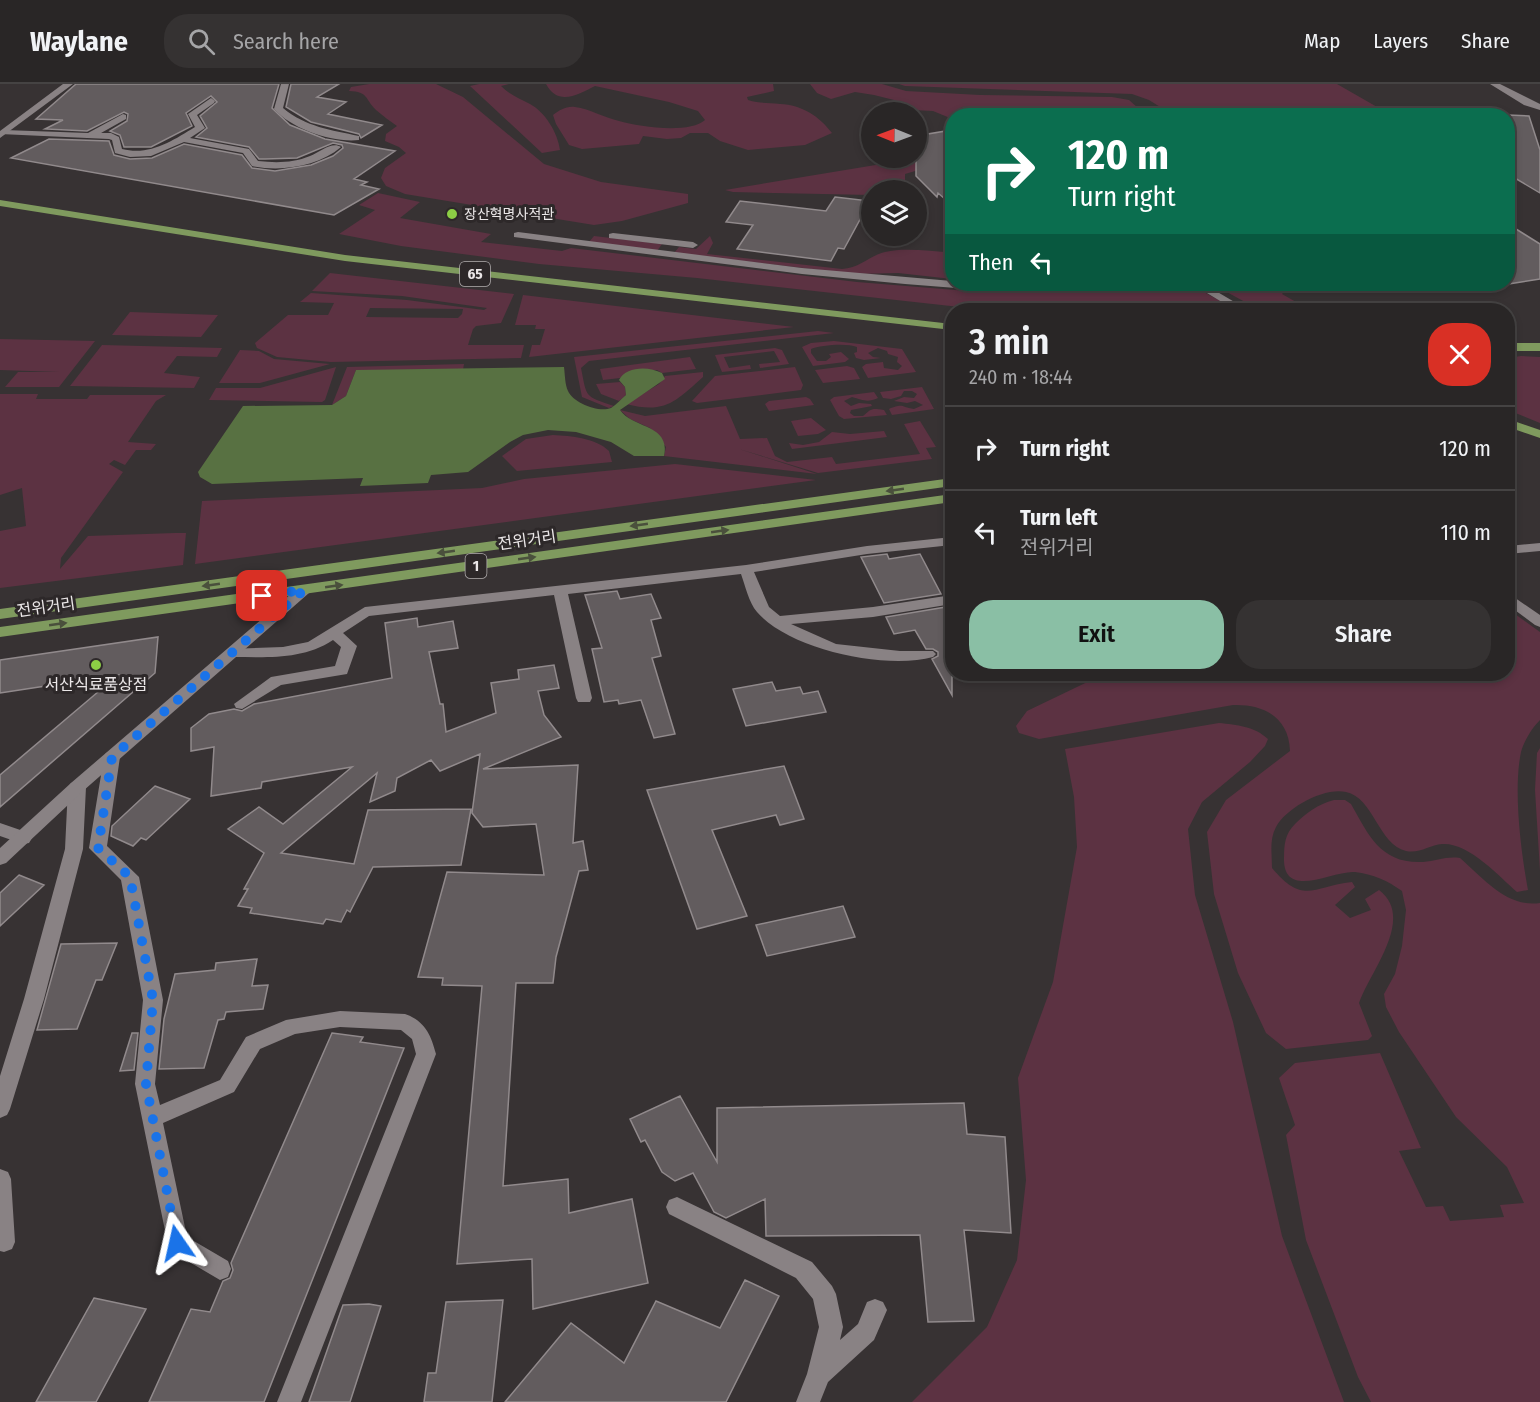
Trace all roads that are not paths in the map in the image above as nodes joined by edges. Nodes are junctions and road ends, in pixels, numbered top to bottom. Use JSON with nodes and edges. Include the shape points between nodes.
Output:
{"nodes":[{"id":1,"x":69,"y":84,"type":"edge"},
{"id":2,"x":285,"y":84,"type":"edge"},
{"id":3,"x":1494,"y":84,"type":"edge"},
{"id":4,"x":211,"y":101,"type":"dead end"},
{"id":5,"x":279,"y":103,"type":"junction"},
{"id":6,"x":1540,"y":107,"type":"edge"},
{"id":7,"x":297,"y":110,"type":"dead end"},
{"id":8,"x":123,"y":117,"type":"dead end"},
{"id":9,"x":1,"y":131,"type":"edge"},
{"id":10,"x":89,"y":136,"type":"junction"},
{"id":11,"x":356,"y":138,"type":"dead end"},
{"id":12,"x":182,"y":139,"type":"junction"},
{"id":13,"x":336,"y":147,"type":"dead end"},
{"id":14,"x":0,"y":202,"type":"edge"},
{"id":15,"x":518,"y":235,"type":"dead end"},
{"id":16,"x":571,"y":242,"type":"junction"},
{"id":17,"x":693,"y":245,"type":"dead end"},
{"id":18,"x":945,"y":285,"type":"edge"},
{"id":19,"x":1209,"y":291,"type":"edge"},
{"id":20,"x":1230,"y":303,"type":"edge"},
{"id":21,"x":945,"y":326,"type":"edge"},
{"id":22,"x":1515,"y":347,"type":"edge"},
{"id":23,"x":1540,"y":347,"type":"edge"},
{"id":24,"x":1515,"y":425,"type":"edge"},
{"id":25,"x":1540,"y":434,"type":"edge"},
{"id":26,"x":945,"y":483,"type":"edge"},
{"id":27,"x":945,"y":499,"type":"edge"},
{"id":28,"x":945,"y":542,"type":"edge"},
{"id":29,"x":1540,"y":547,"type":"edge"},
{"id":30,"x":1515,"y":549,"type":"edge"},
{"id":31,"x":746,"y":569,"type":"junction"},
{"id":32,"x":304,"y":590,"type":"junction"},
{"id":33,"x":560,"y":590,"type":"junction"},
{"id":34,"x":945,"y":600,"type":"edge"},
{"id":35,"x":1515,"y":603,"type":"edge"},
{"id":36,"x":0,"y":614,"type":"edge"},
{"id":37,"x":777,"y":621,"type":"junction"},
{"id":38,"x":1540,"y":622,"type":"edge"},
{"id":39,"x":0,"y":632,"type":"edge"},
{"id":40,"x":334,"y":633,"type":"junction"},
{"id":41,"x":234,"y":652,"type":"junction"},
{"id":42,"x":928,"y":654,"type":"dead end"},
{"id":43,"x":584,"y":698,"type":"dead end"},
{"id":44,"x":242,"y":704,"type":"dead end"},
{"id":45,"x":112,"y":757,"type":"junction"},
{"id":46,"x":77,"y":788,"type":"junction"},
{"id":47,"x":0,"y":829,"type":"edge"},
{"id":48,"x":23,"y":838,"type":"junction"},
{"id":49,"x":0,"y":858,"type":"edge"},
{"id":50,"x":0,"y":1109,"type":"edge"},
{"id":51,"x":152,"y":1118,"type":"junction"},
{"id":52,"x":0,"y":1179,"type":"edge"},
{"id":53,"x":677,"y":1207,"type":"dead end"},
{"id":54,"x":4,"y":1242,"type":"dead end"},
{"id":55,"x":219,"y":1269,"type":"dead end"},
{"id":56,"x":875,"y":1310,"type":"dead end"},
{"id":57,"x":819,"y":1374,"type":"junction"},
{"id":58,"x":289,"y":1402,"type":"edge"},
{"id":59,"x":808,"y":1402,"type":"edge"}],
"edges":[{"from":1,"to":9,"type":"street"},
{"from":2,"to":5,"type":"street"},
{"from":3,"to":6,"type":"street"},
{"from":4,"to":12,"type":"street","via":[[192,114],[200,128]]},
{"from":5,"to":7,"type":"street"},
{"from":5,"to":11,"type":"street","via":[[278,109],[291,122],[327,134]]},
{"from":8,"to":10,"type":"street"},
{"from":9,"to":10,"type":"street"},
{"from":10,"to":12,"type":"street","via":[[111,136],[116,139],[117,151],[144,156],[159,153]]},
{"from":12,"to":13,"type":"street","via":[[246,151],[255,164],[279,167],[309,162]]},
{"from":14,"to":21,"type":"main road","number":"65","via":[[345,258]]},
{"from":15,"to":16,"type":"street"},
{"from":16,"to":17,"type":"street","via":[[581,233]]},
{"from":16,"to":18,"type":"street"},
{"from":19,"to":20,"type":"street"},
{"from":22,"to":23,"type":"main road"},
{"from":24,"to":25,"type":"main road"},
{"from":26,"to":36,"type":"main road","name":"전위거리","number":"1","one_way":true},
{"from":32,"to":27,"type":"main road","name":"전위거리","number":"1","one_way":true},
{"from":28,"to":31,"type":"street"},
{"from":29,"to":30,"type":"street"},
{"from":31,"to":33,"type":"street"},
{"from":31,"to":37,"type":"street","via":[[762,609]]},
{"from":39,"to":32,"type":"main road","name":"전위거리","number":"1","one_way":true},
{"from":32,"to":41,"type":"street"},
{"from":33,"to":40,"type":"street","via":[[365,612]]},
{"from":33,"to":43,"type":"street"},
{"from":34,"to":37,"type":"street"},
{"from":35,"to":38,"type":"street"},
{"from":37,"to":42,"type":"street","via":[[833,649],[900,656]]},
{"from":40,"to":41,"type":"street","via":[[313,646],[283,652]]},
{"from":40,"to":44,"type":"street","via":[[349,646],[342,670],[278,681]]},
{"from":41,"to":45,"type":"street"},
{"from":45,"to":46,"type":"street"},
{"from":45,"to":51,"type":"street","via":[[98,848],[130,877],[153,1000],[146,1084]]},
{"from":46,"to":48,"type":"street"},
{"from":46,"to":50,"type":"street","via":[[74,849]]},
{"from":47,"to":48,"type":"street"},
{"from":48,"to":49,"type":"street"},
{"from":51,"to":55,"type":"street","via":[[177,1243]]},
{"from":51,"to":58,"type":"street","via":[[227,1086],[253,1043],[292,1026],[340,1019],[405,1022],[421,1035],[426,1054]]},
{"from":52,"to":54,"type":"street"},
{"from":53,"to":57,"type":"street","via":[[804,1270],[824,1294],[831,1327]]},
{"from":56,"to":57,"type":"street","via":[[866,1332]]},
{"from":57,"to":59,"type":"street"}]}
